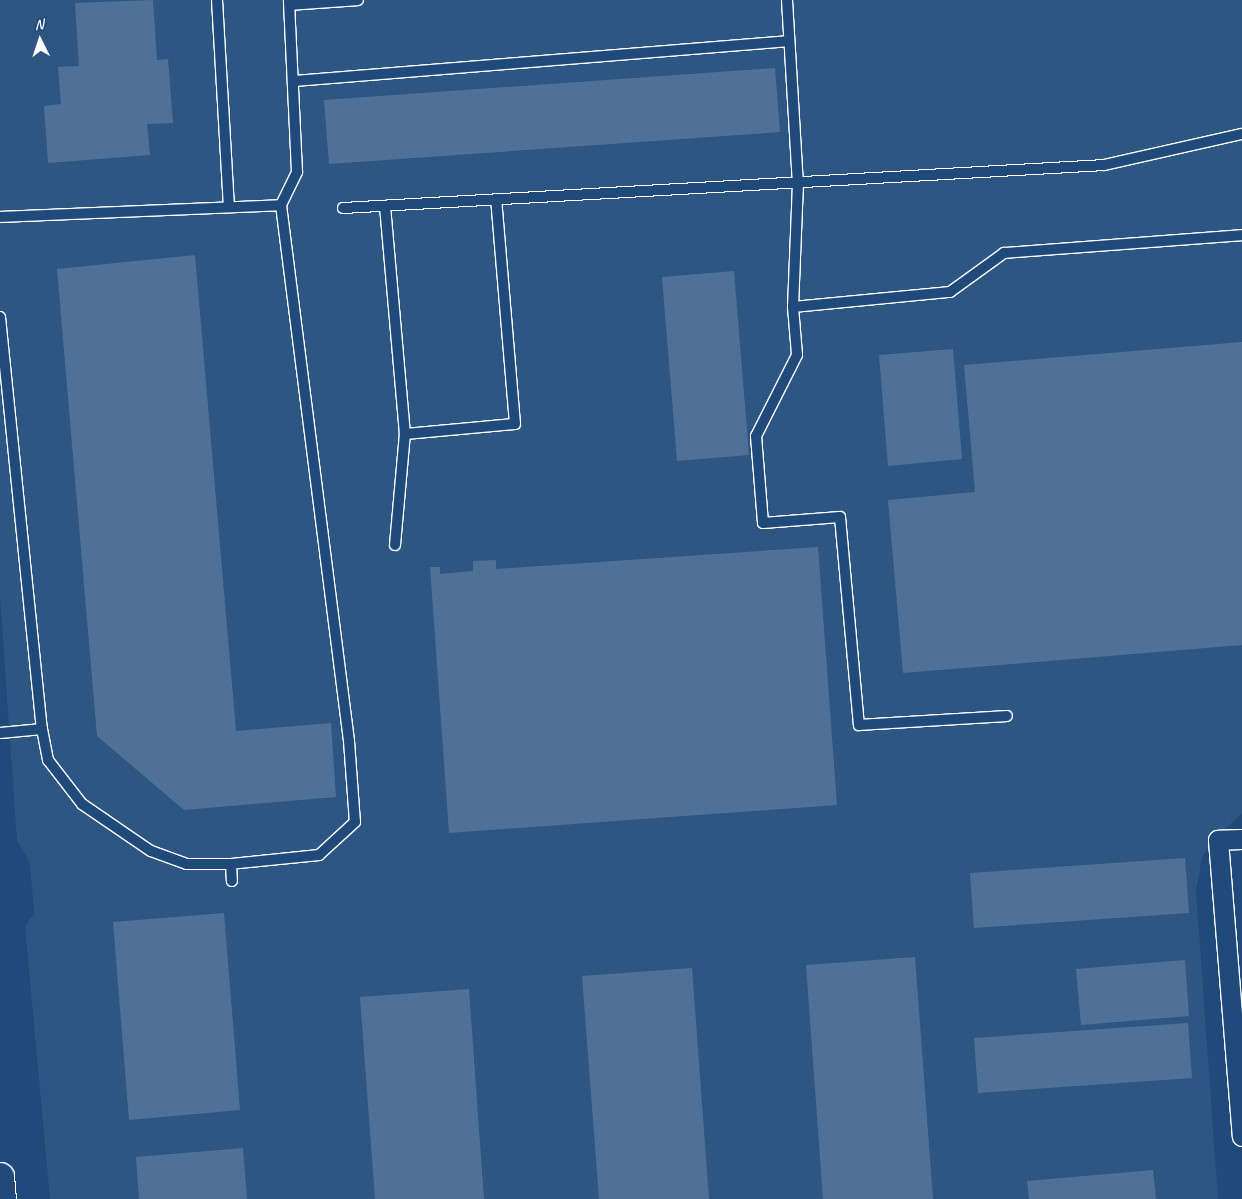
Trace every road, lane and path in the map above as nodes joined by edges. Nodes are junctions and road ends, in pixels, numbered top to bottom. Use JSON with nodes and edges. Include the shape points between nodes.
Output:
{"nodes":[{"id":1,"x":217,"y":0,"type":"edge"},
{"id":2,"x":358,"y":0,"type":"edge"},
{"id":3,"x":787,"y":0,"type":"edge"},
{"id":4,"x":289,"y":3,"type":"edge"},
{"id":5,"x":788,"y":41,"type":"junction"},
{"id":6,"x":293,"y":81,"type":"junction"},
{"id":7,"x":1242,"y":134,"type":"edge"},
{"id":8,"x":798,"y":183,"type":"junction"},
{"id":9,"x":496,"y":200,"type":"junction"},
{"id":10,"x":281,"y":205,"type":"junction"},
{"id":11,"x":386,"y":206,"type":"junction"},
{"id":12,"x":229,"y":207,"type":"junction"},
{"id":13,"x":343,"y":208,"type":"dead end"},
{"id":14,"x":0,"y":217,"type":"edge"},
{"id":15,"x":1242,"y":234,"type":"edge"},
{"id":16,"x":793,"y":307,"type":"junction"},
{"id":17,"x":0,"y":318,"type":"edge"},
{"id":18,"x":1,"y":335,"type":"edge"},
{"id":19,"x":405,"y":434,"type":"junction"},
{"id":20,"x":395,"y":545,"type":"dead end"},
{"id":21,"x":1007,"y":716,"type":"dead end"},
{"id":22,"x":42,"y":729,"type":"junction"},
{"id":23,"x":0,"y":733,"type":"edge"},
{"id":24,"x":1242,"y":839,"type":"edge"},
{"id":25,"x":231,"y":864,"type":"junction"},
{"id":26,"x":232,"y":881,"type":"dead end"},
{"id":27,"x":1242,"y":1136,"type":"edge"},
{"id":28,"x":0,"y":1177,"type":"edge"},
{"id":29,"x":2,"y":1199,"type":"edge"}],
"edges":[{"from":1,"to":12,"type":"lane"},
{"from":2,"to":4,"type":"lane"},
{"from":3,"to":5,"type":"lane"},
{"from":4,"to":6,"type":"lane"},
{"from":5,"to":6,"type":"lane"},
{"from":5,"to":8,"type":"lane"},
{"from":6,"to":10,"type":"lane","via":[[297,172]]},
{"from":7,"to":8,"type":"lane","via":[[1104,165]]},
{"from":8,"to":9,"type":"lane"},
{"from":8,"to":16,"type":"lane"},
{"from":9,"to":11,"type":"lane"},
{"from":9,"to":19,"type":"lane","via":[[515,424]]},
{"from":10,"to":12,"type":"lane"},
{"from":10,"to":25,"type":"lane","via":[[349,741],[355,822],[319,855]]},
{"from":11,"to":13,"type":"lane"},
{"from":11,"to":19,"type":"lane"},
{"from":12,"to":14,"type":"lane"},
{"from":15,"to":16,"type":"lane","via":[[1004,253],[950,292]]},
{"from":16,"to":21,"type":"lane","via":[[798,355],[756,436],[764,522],[840,517],[859,725]]},
{"from":17,"to":18,"type":"lane"},
{"from":18,"to":22,"type":"lane"},
{"from":19,"to":20,"type":"lane"},
{"from":22,"to":23,"type":"lane"},
{"from":22,"to":25,"type":"lane","via":[[48,760],[82,804],[151,852],[187,864]]},
{"from":24,"to":27,"type":"street","via":[[1218,840]]},
{"from":25,"to":26,"type":"lane"},
{"from":28,"to":29,"type":"main road"}]}
